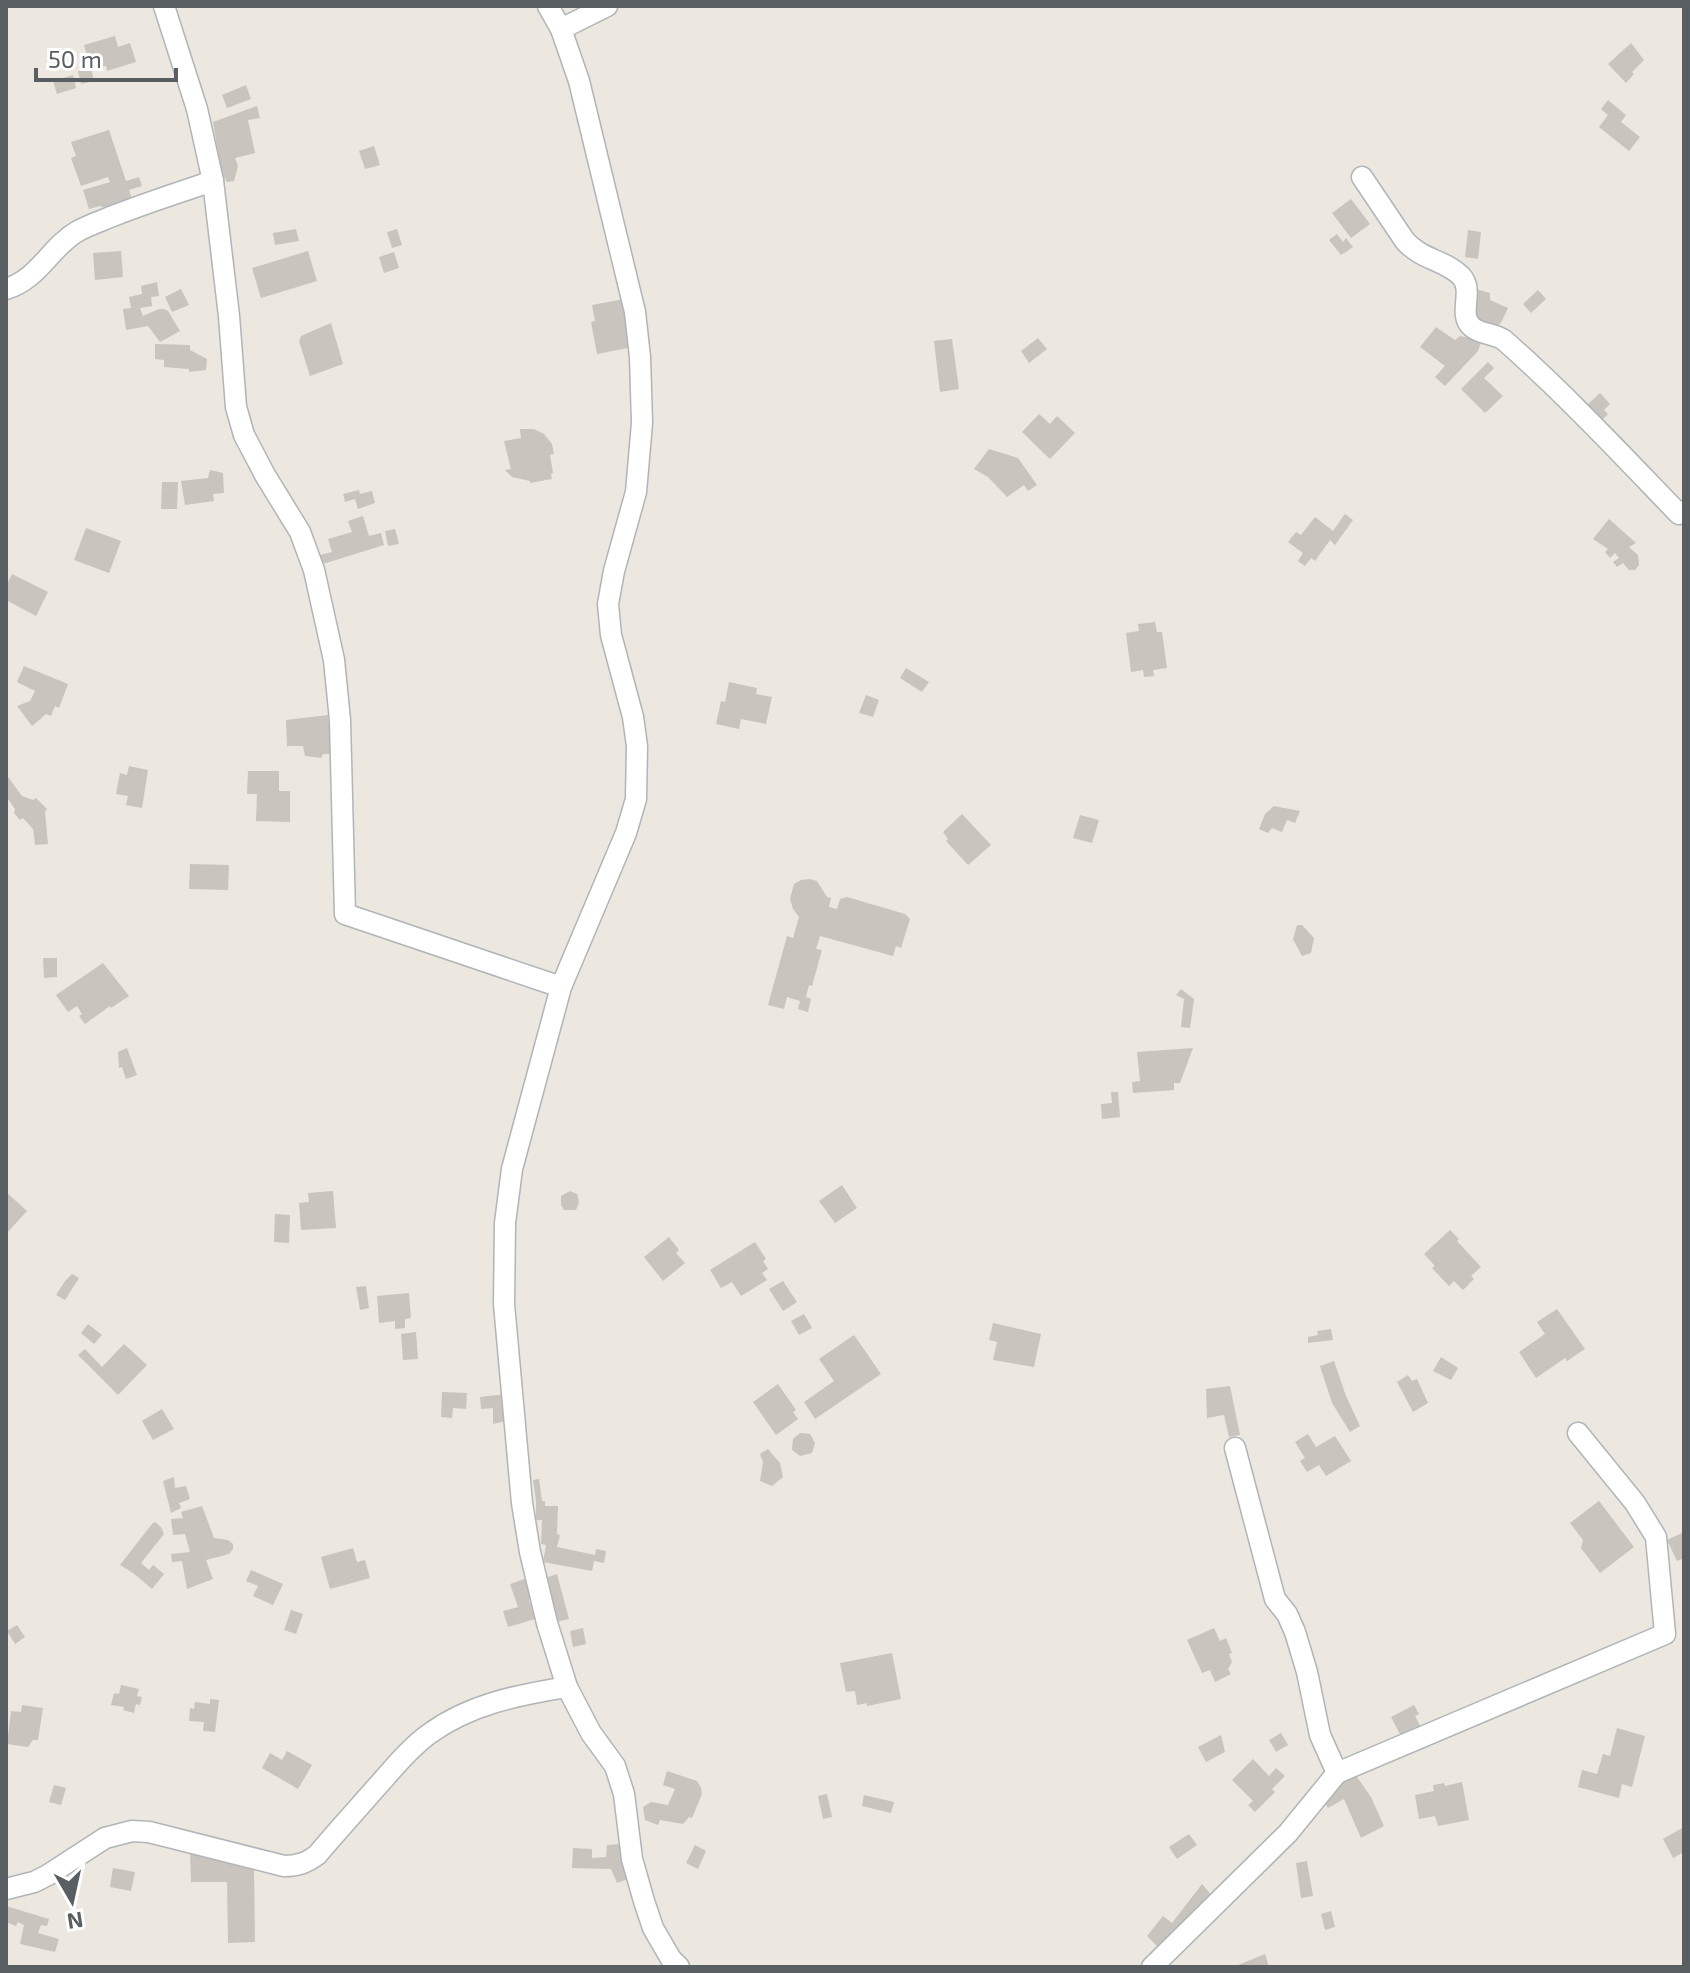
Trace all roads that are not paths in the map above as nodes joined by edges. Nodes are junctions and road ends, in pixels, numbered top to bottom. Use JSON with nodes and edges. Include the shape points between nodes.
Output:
{"nodes":[{"id":1,"x":164,"y":6,"type":"edge"},
{"id":2,"x":548,"y":6,"type":"edge"},
{"id":3,"x":607,"y":6,"type":"edge"},
{"id":4,"x":561,"y":29,"type":"junction"},
{"id":5,"x":1362,"y":177,"type":"dead end"},
{"id":6,"x":213,"y":181,"type":"junction"},
{"id":7,"x":6,"y":289,"type":"edge"},
{"id":8,"x":1684,"y":511,"type":"edge"},
{"id":9,"x":561,"y":987,"type":"junction"},
{"id":10,"x":1578,"y":1433,"type":"dead end"},
{"id":11,"x":1235,"y":1448,"type":"dead end"},
{"id":12,"x":567,"y":1687,"type":"junction"},
{"id":13,"x":1337,"y":1773,"type":"junction"},
{"id":14,"x":6,"y":1889,"type":"edge"},
{"id":15,"x":679,"y":1967,"type":"edge"},
{"id":16,"x":1152,"y":1967,"type":"edge"}],
"edges":[{"from":1,"to":6,"type":"street","via":[[197,109]]},
{"from":2,"to":4,"type":"street"},
{"from":3,"to":4,"type":"street"},
{"from":4,"to":9,"type":"street","via":[[579,81],[635,312],[642,423],[636,492],[608,604],[633,717],[636,799]]},
{"from":5,"to":8,"type":"street","via":[[1413,250],[1462,277],[1467,284],[1467,322],[1475,330],[1501,337],[1679,514]]},
{"from":6,"to":7,"type":"street","via":[[80,230],[27,279]]},
{"from":6,"to":9,"type":"street","via":[[236,407],[244,435],[300,532],[334,660],[345,914]]},
{"from":9,"to":12,"type":"street","via":[[512,1169],[504,1304],[528,1540]]},
{"from":10,"to":13,"type":"street","via":[[1656,1537],[1665,1634]]},
{"from":11,"to":13,"type":"street","via":[[1275,1599],[1295,1632],[1320,1735]]},
{"from":12,"to":14,"type":"street","via":[[485,1704],[428,1734],[307,1863],[284,1866],[132,1831],[105,1838],[34,1882]]},
{"from":12,"to":15,"type":"street","via":[[615,1766],[644,1901],[653,1928]]},
{"from":13,"to":16,"type":"street","via":[[1288,1833]]}]}
